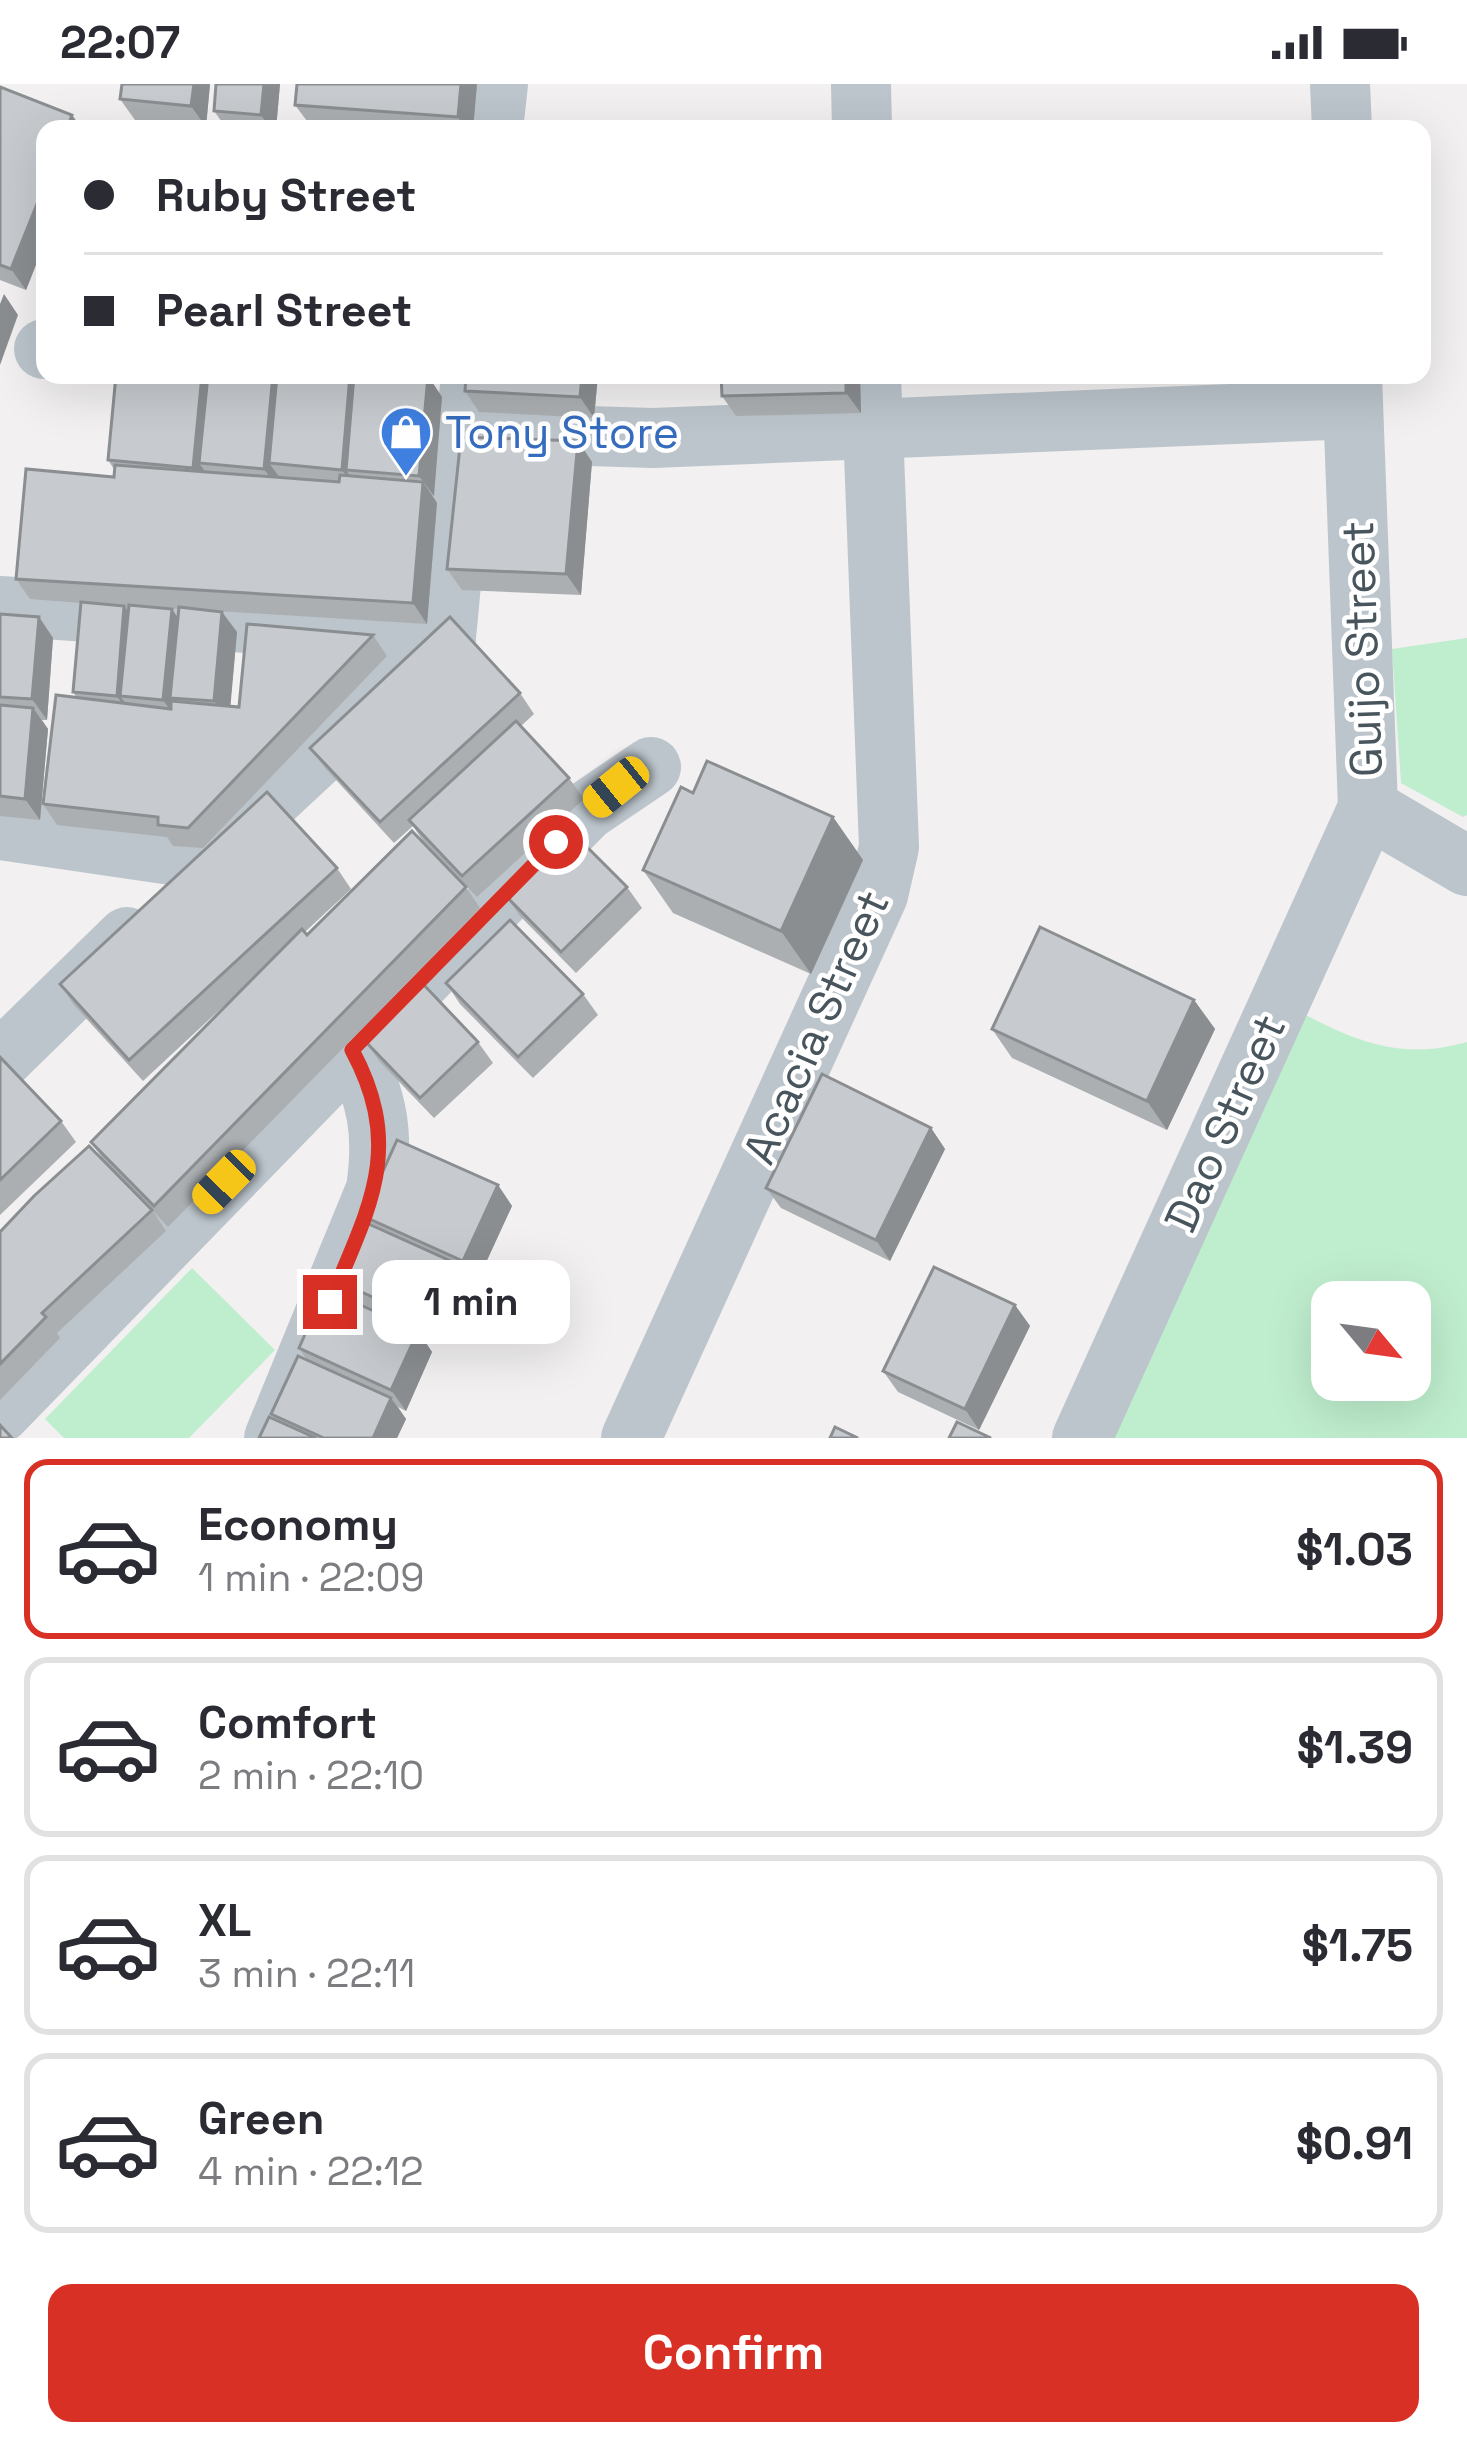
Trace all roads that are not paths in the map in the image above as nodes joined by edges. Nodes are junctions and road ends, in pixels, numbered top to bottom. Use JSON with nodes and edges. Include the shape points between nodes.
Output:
{"nodes":[{"id":1,"x":498,"y":84,"type":"edge"},
{"id":2,"x":861,"y":84,"type":"edge"},
{"id":3,"x":1340,"y":84,"type":"edge"},
{"id":4,"x":494,"y":120,"type":"edge"},
{"id":5,"x":862,"y":120,"type":"edge"},
{"id":6,"x":1342,"y":120,"type":"edge"},
{"id":7,"x":468,"y":389,"type":"edge"},
{"id":8,"x":1353,"y":392,"type":"edge"},
{"id":9,"x":872,"y":402,"type":"edge"},
{"id":10,"x":0,"y":606,"type":"edge"},
{"id":11,"x":446,"y":637,"type":"junction"},
{"id":12,"x":651,"y":766,"type":"dead end"},
{"id":13,"x":1369,"y":808,"type":"junction"},
{"id":14,"x":0,"y":830,"type":"edge"},
{"id":15,"x":206,"y":860,"type":"junction"},
{"id":16,"x":1467,"y":866,"type":"edge"},
{"id":17,"x":352,"y":1050,"type":"junction"},
{"id":18,"x":0,"y":1061,"type":"edge"},
{"id":19,"x":0,"y":1413,"type":"edge"},
{"id":20,"x":274,"y":1438,"type":"edge"},
{"id":21,"x":631,"y":1438,"type":"edge"},
{"id":22,"x":1082,"y":1438,"type":"edge"}],
"edges":[{"from":1,"to":4,"type":"street"},
{"from":2,"to":5,"type":"street"},
{"from":3,"to":6,"type":"street"},
{"from":7,"to":9,"type":"street","via":[[653,438]]},
{"from":7,"to":11,"type":"street"},
{"from":8,"to":9,"type":"street"},
{"from":8,"to":13,"type":"street","name":"Guijo Street"},
{"from":9,"to":21,"type":"street","name":"Acacia Street","via":[[890,847]]},
{"from":10,"to":11,"type":"street"},
{"from":11,"to":15,"type":"street"},
{"from":12,"to":17,"type":"street","via":[[586,811]]},
{"from":13,"to":16,"type":"street","name":"Guijo Street"},
{"from":13,"to":22,"type":"street","name":"Dao Street"},
{"from":14,"to":15,"type":"street"},
{"from":15,"to":18,"type":"street"},
{"from":17,"to":19,"type":"street"},
{"from":17,"to":20,"type":"street","via":[[377,1107],[376,1189]]}]}
